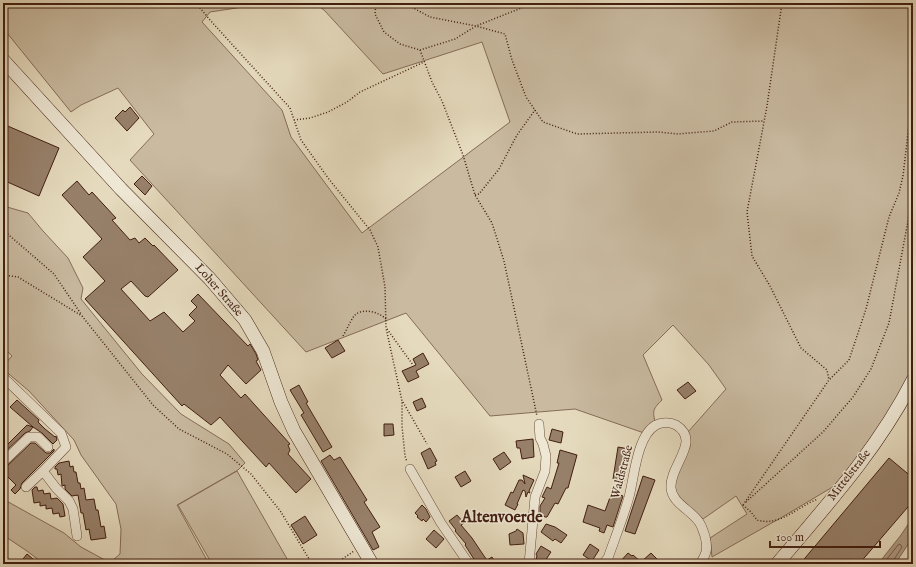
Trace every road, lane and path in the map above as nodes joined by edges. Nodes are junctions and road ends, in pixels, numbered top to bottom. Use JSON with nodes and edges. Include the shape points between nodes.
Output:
{"nodes":[{"id":1,"x":196,"y":3,"type":"edge"},
{"id":2,"x":376,"y":3,"type":"edge"},
{"id":3,"x":404,"y":3,"type":"edge"},
{"id":4,"x":534,"y":3,"type":"edge"},
{"id":5,"x":782,"y":3,"type":"edge"},
{"id":6,"x":476,"y":26,"type":"junction"},
{"id":7,"x":420,"y":50,"type":"junction"},
{"id":8,"x":3,"y":60,"type":"edge"},
{"id":9,"x":424,"y":62,"type":"junction"},
{"id":10,"x":913,"y":90,"type":"edge"},
{"id":11,"x":535,"y":110,"type":"junction"},
{"id":12,"x":294,"y":120,"type":"junction"},
{"id":13,"x":764,"y":121,"type":"junction"},
{"id":14,"x":913,"y":194,"type":"edge"},
{"id":15,"x":475,"y":195,"type":"junction"},
{"id":16,"x":3,"y":230,"type":"edge"},
{"id":17,"x":3,"y":275,"type":"edge"},
{"id":18,"x":82,"y":316,"type":"junction"},
{"id":19,"x":386,"y":319,"type":"junction"},
{"id":20,"x":386,"y":328,"type":"junction"},
{"id":21,"x":343,"y":336,"type":"dead end"},
{"id":22,"x":3,"y":352,"type":"edge"},
{"id":23,"x":3,"y":362,"type":"edge"},
{"id":24,"x":413,"y":365,"type":"dead end"},
{"id":25,"x":3,"y":377,"type":"edge"},
{"id":26,"x":829,"y":380,"type":"junction"},
{"id":27,"x":913,"y":380,"type":"edge"},
{"id":28,"x":402,"y":400,"type":"junction"},
{"id":29,"x":539,"y":424,"type":"joint"},
{"id":30,"x":427,"y":444,"type":"dead end"},
{"id":31,"x":48,"y":447,"type":"dead end"},
{"id":32,"x":3,"y":462,"type":"edge"},
{"id":33,"x":410,"y":469,"type":"joint"},
{"id":34,"x":43,"y":471,"type":"junction"},
{"id":35,"x":26,"y":487,"type":"dead end"},
{"id":36,"x":820,"y":498,"type":"dead end"},
{"id":37,"x":743,"y":505,"type":"junction"},
{"id":38,"x":77,"y":536,"type":"dead end"},
{"id":39,"x":361,"y":547,"type":"junction"},
{"id":40,"x":312,"y":564,"type":"edge"},
{"id":41,"x":335,"y":564,"type":"edge"},
{"id":42,"x":372,"y":564,"type":"edge"},
{"id":43,"x":469,"y":564,"type":"edge"},
{"id":44,"x":529,"y":564,"type":"edge"},
{"id":45,"x":603,"y":564,"type":"edge"},
{"id":46,"x":700,"y":564,"type":"edge"},
{"id":47,"x":777,"y":564,"type":"edge"}],
"edges":[{"from":1,"to":12,"type":"path","via":[[290,108]]},
{"from":2,"to":7,"type":"path","via":[[375,14],[384,32],[400,44]]},
{"from":3,"to":6,"type":"path","via":[[430,17]]},
{"from":4,"to":6,"type":"path"},
{"from":5,"to":13,"type":"path"},
{"from":6,"to":7,"type":"path","via":[[455,39]]},
{"from":6,"to":11,"type":"path","via":[[506,34],[512,60],[526,97]]},
{"from":7,"to":9,"type":"path"},
{"from":8,"to":39,"type":"main road","name":"Loher Straße","via":[[121,189],[210,279],[244,320],[263,351],[294,430]]},
{"from":9,"to":12,"type":"path","via":[[360,92],[328,112]]},
{"from":9,"to":15,"type":"path","via":[[463,155]]},
{"from":10,"to":26,"type":"path","via":[[899,193],[889,217],[866,309],[849,360]]},
{"from":11,"to":13,"type":"path","via":[[543,122],[577,134],[678,134],[714,131],[732,122]]},
{"from":11,"to":15,"type":"path","via":[[517,135],[499,169],[479,194]]},
{"from":12,"to":19,"type":"path","via":[[301,140],[370,230],[378,248],[385,287]]},
{"from":13,"to":26,"type":"path","via":[[747,212],[752,256],[801,348],[827,370]]},
{"from":14,"to":37,"type":"path","via":[[889,323],[871,368],[853,397],[823,432]]},
{"from":15,"to":29,"type":"path","via":[[492,223],[504,261]]},
{"from":16,"to":18,"type":"path","via":[[54,274]]},
{"from":17,"to":18,"type":"path","via":[[18,277]]},
{"from":18,"to":40,"type":"path","via":[[153,405],[179,429],[227,454],[250,474],[281,512]]},
{"from":19,"to":20,"type":"path"},
{"from":19,"to":21,"type":"path","via":[[376,312],[361,312],[355,315]]},
{"from":20,"to":24,"type":"path"},
{"from":20,"to":28,"type":"path"},
{"from":22,"to":23,"type":"path","via":[[6,355]]},
{"from":25,"to":34,"type":"street","via":[[61,433],[66,447]]},
{"from":26,"to":37,"type":"path"},
{"from":27,"to":47,"type":"main road","name":"Mittelstraße","via":[[858,467]]},
{"from":28,"to":30,"type":"path"},
{"from":28,"to":33,"type":"path","via":[[405,456]]},
{"from":29,"to":44,"type":"street","via":[[540,438],[546,456],[545,471],[535,497]]},
{"from":31,"to":32,"type":"street","via":[[38,437],[29,437]]},
{"from":33,"to":43,"type":"street","via":[[441,523]]},
{"from":34,"to":35,"type":"street"},
{"from":34,"to":38,"type":"street","via":[[69,501],[73,509]]},
{"from":36,"to":37,"type":"path","via":[[783,518],[769,522],[757,520]]},
{"from":39,"to":41,"type":"path"},
{"from":39,"to":42,"type":"main road","name":"Loher Straße"},
{"from":45,"to":46,"type":"street","name":"Waldstraße","via":[[608,558],[628,498],[644,438],[657,424],[668,423],[674,424],[687,439],[686,447],[674,471],[671,492],[703,530],[707,548]]}]}
